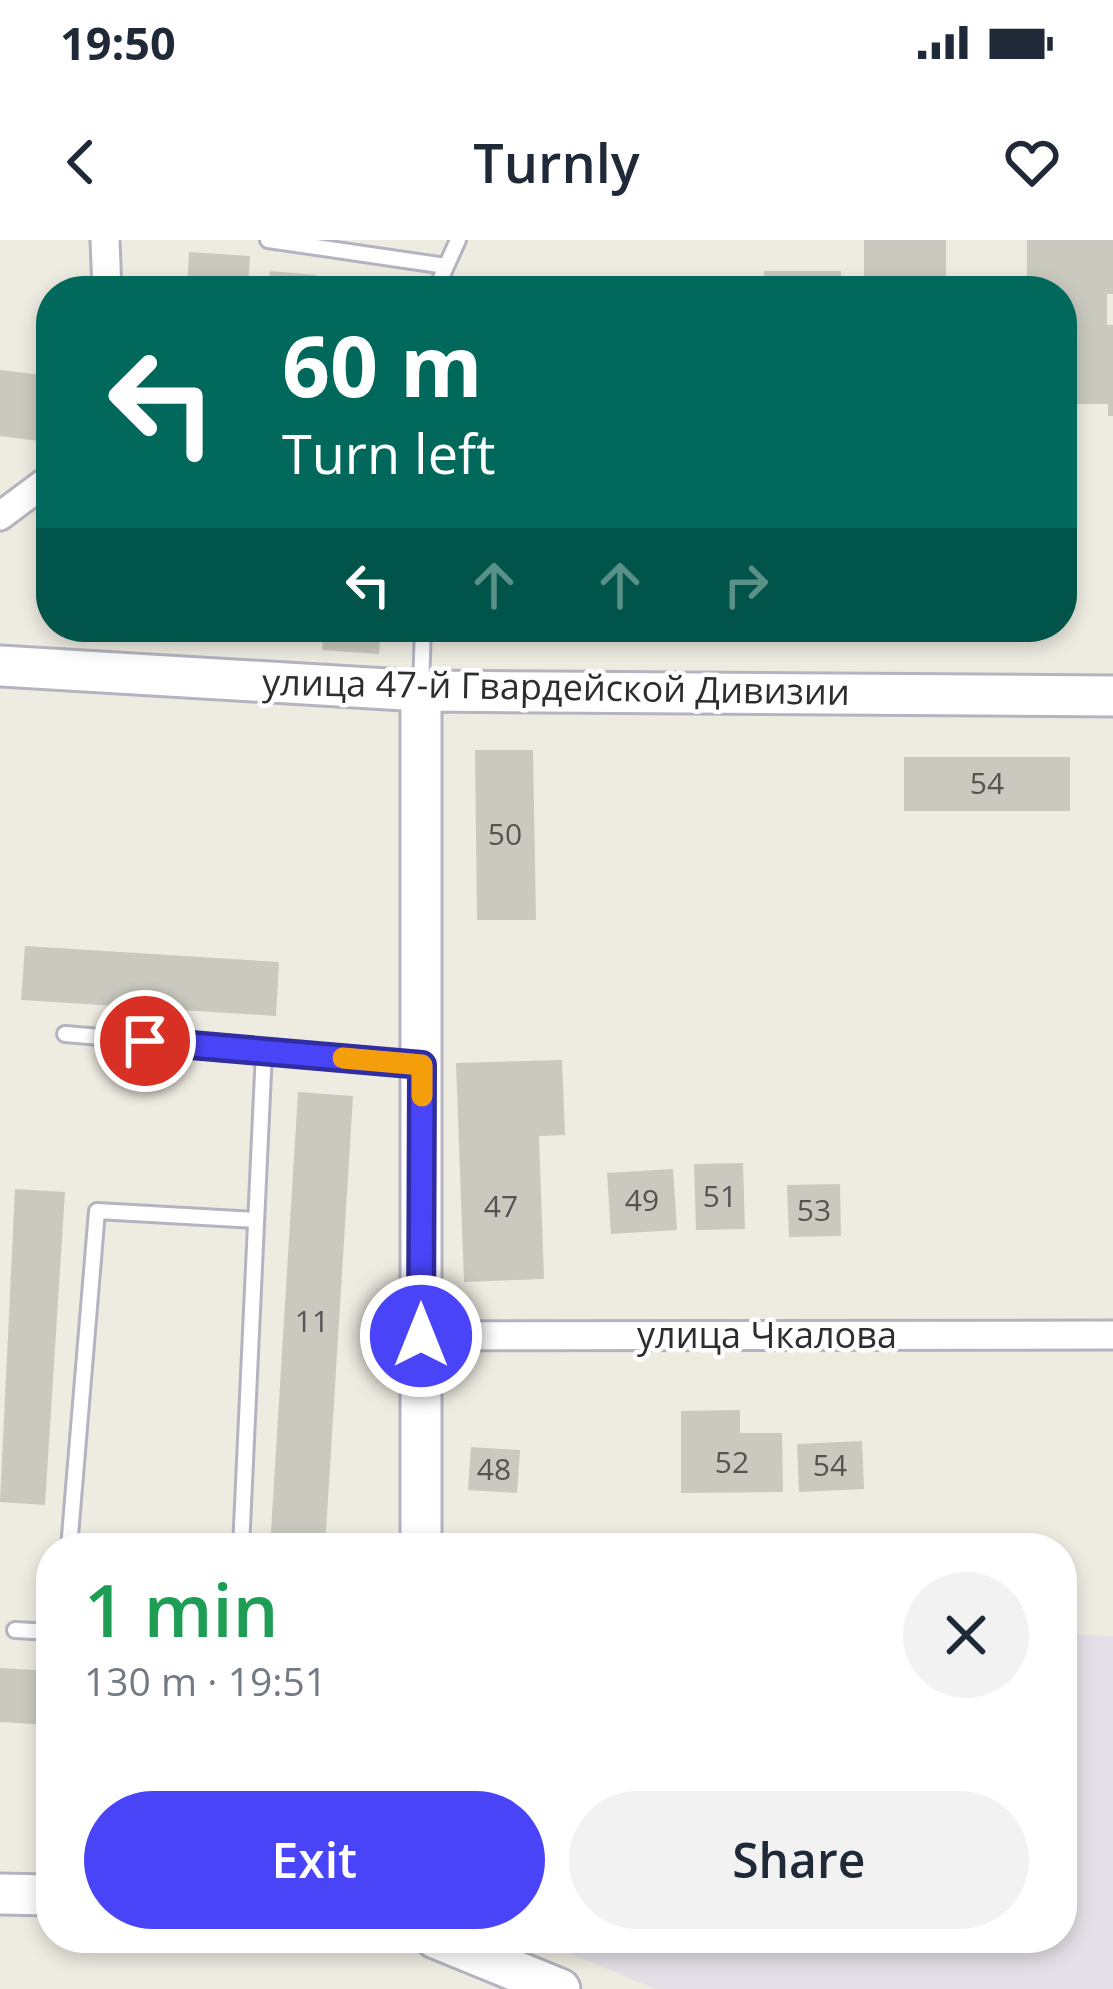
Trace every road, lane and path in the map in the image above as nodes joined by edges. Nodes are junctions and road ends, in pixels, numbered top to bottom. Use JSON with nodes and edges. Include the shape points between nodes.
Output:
{"nodes":[{"id":1,"x":105,"y":240,"type":"edge"},
{"id":2,"x":268,"y":240,"type":"edge"},
{"id":3,"x":458,"y":240,"type":"edge"},
{"id":4,"x":446,"y":266,"type":"junction"},
{"id":5,"x":106,"y":276,"type":"edge"},
{"id":6,"x":442,"y":276,"type":"edge"},
{"id":7,"x":36,"y":489,"type":"edge"},
{"id":8,"x":0,"y":516,"type":"edge"},
{"id":9,"x":423,"y":642,"type":"edge"},
{"id":10,"x":0,"y":666,"type":"edge"},
{"id":11,"x":421,"y":691,"type":"junction"},
{"id":12,"x":1113,"y":696,"type":"edge"},
{"id":13,"x":64,"y":1034,"type":"dead end"},
{"id":14,"x":264,"y":1051,"type":"junction"},
{"id":15,"x":422,"y":1065,"type":"junction"},
{"id":16,"x":256,"y":1220,"type":"junction"},
{"id":17,"x":1113,"y":1335,"type":"edge"},
{"id":18,"x":421,"y":1336,"type":"junction"},
{"id":19,"x":70,"y":1533,"type":"edge"},
{"id":20,"x":242,"y":1533,"type":"edge"},
{"id":21,"x":421,"y":1533,"type":"edge"},
{"id":22,"x":15,"y":1630,"type":"dead end"},
{"id":23,"x":36,"y":1631,"type":"edge"},
{"id":24,"x":0,"y":1894,"type":"edge"},
{"id":25,"x":36,"y":1895,"type":"edge"},
{"id":26,"x":472,"y":1953,"type":"edge"},
{"id":27,"x":560,"y":1989,"type":"edge"}],
"edges":[{"from":1,"to":5,"type":"street"},
{"from":2,"to":4,"type":"lane"},
{"from":3,"to":4,"type":"lane"},
{"from":4,"to":6,"type":"lane"},
{"from":7,"to":8,"type":"street"},
{"from":9,"to":11,"type":"lane"},
{"from":10,"to":11,"type":"street","name":"улица 47-й Гвардейской Дивизии"},
{"from":11,"to":12,"type":"street","name":"улица 47-й Гвардейской Дивизии"},
{"from":11,"to":15,"type":"street"},
{"from":13,"to":14,"type":"lane"},
{"from":14,"to":15,"type":"lane"},
{"from":14,"to":16,"type":"lane"},
{"from":15,"to":18,"type":"street"},
{"from":16,"to":19,"type":"lane","via":[[97,1211]]},
{"from":16,"to":20,"type":"lane"},
{"from":17,"to":18,"type":"street","name":"улица Чкалова"},
{"from":18,"to":21,"type":"street"},
{"from":22,"to":23,"type":"lane"},
{"from":24,"to":25,"type":"street"},
{"from":26,"to":27,"type":"street"}]}
